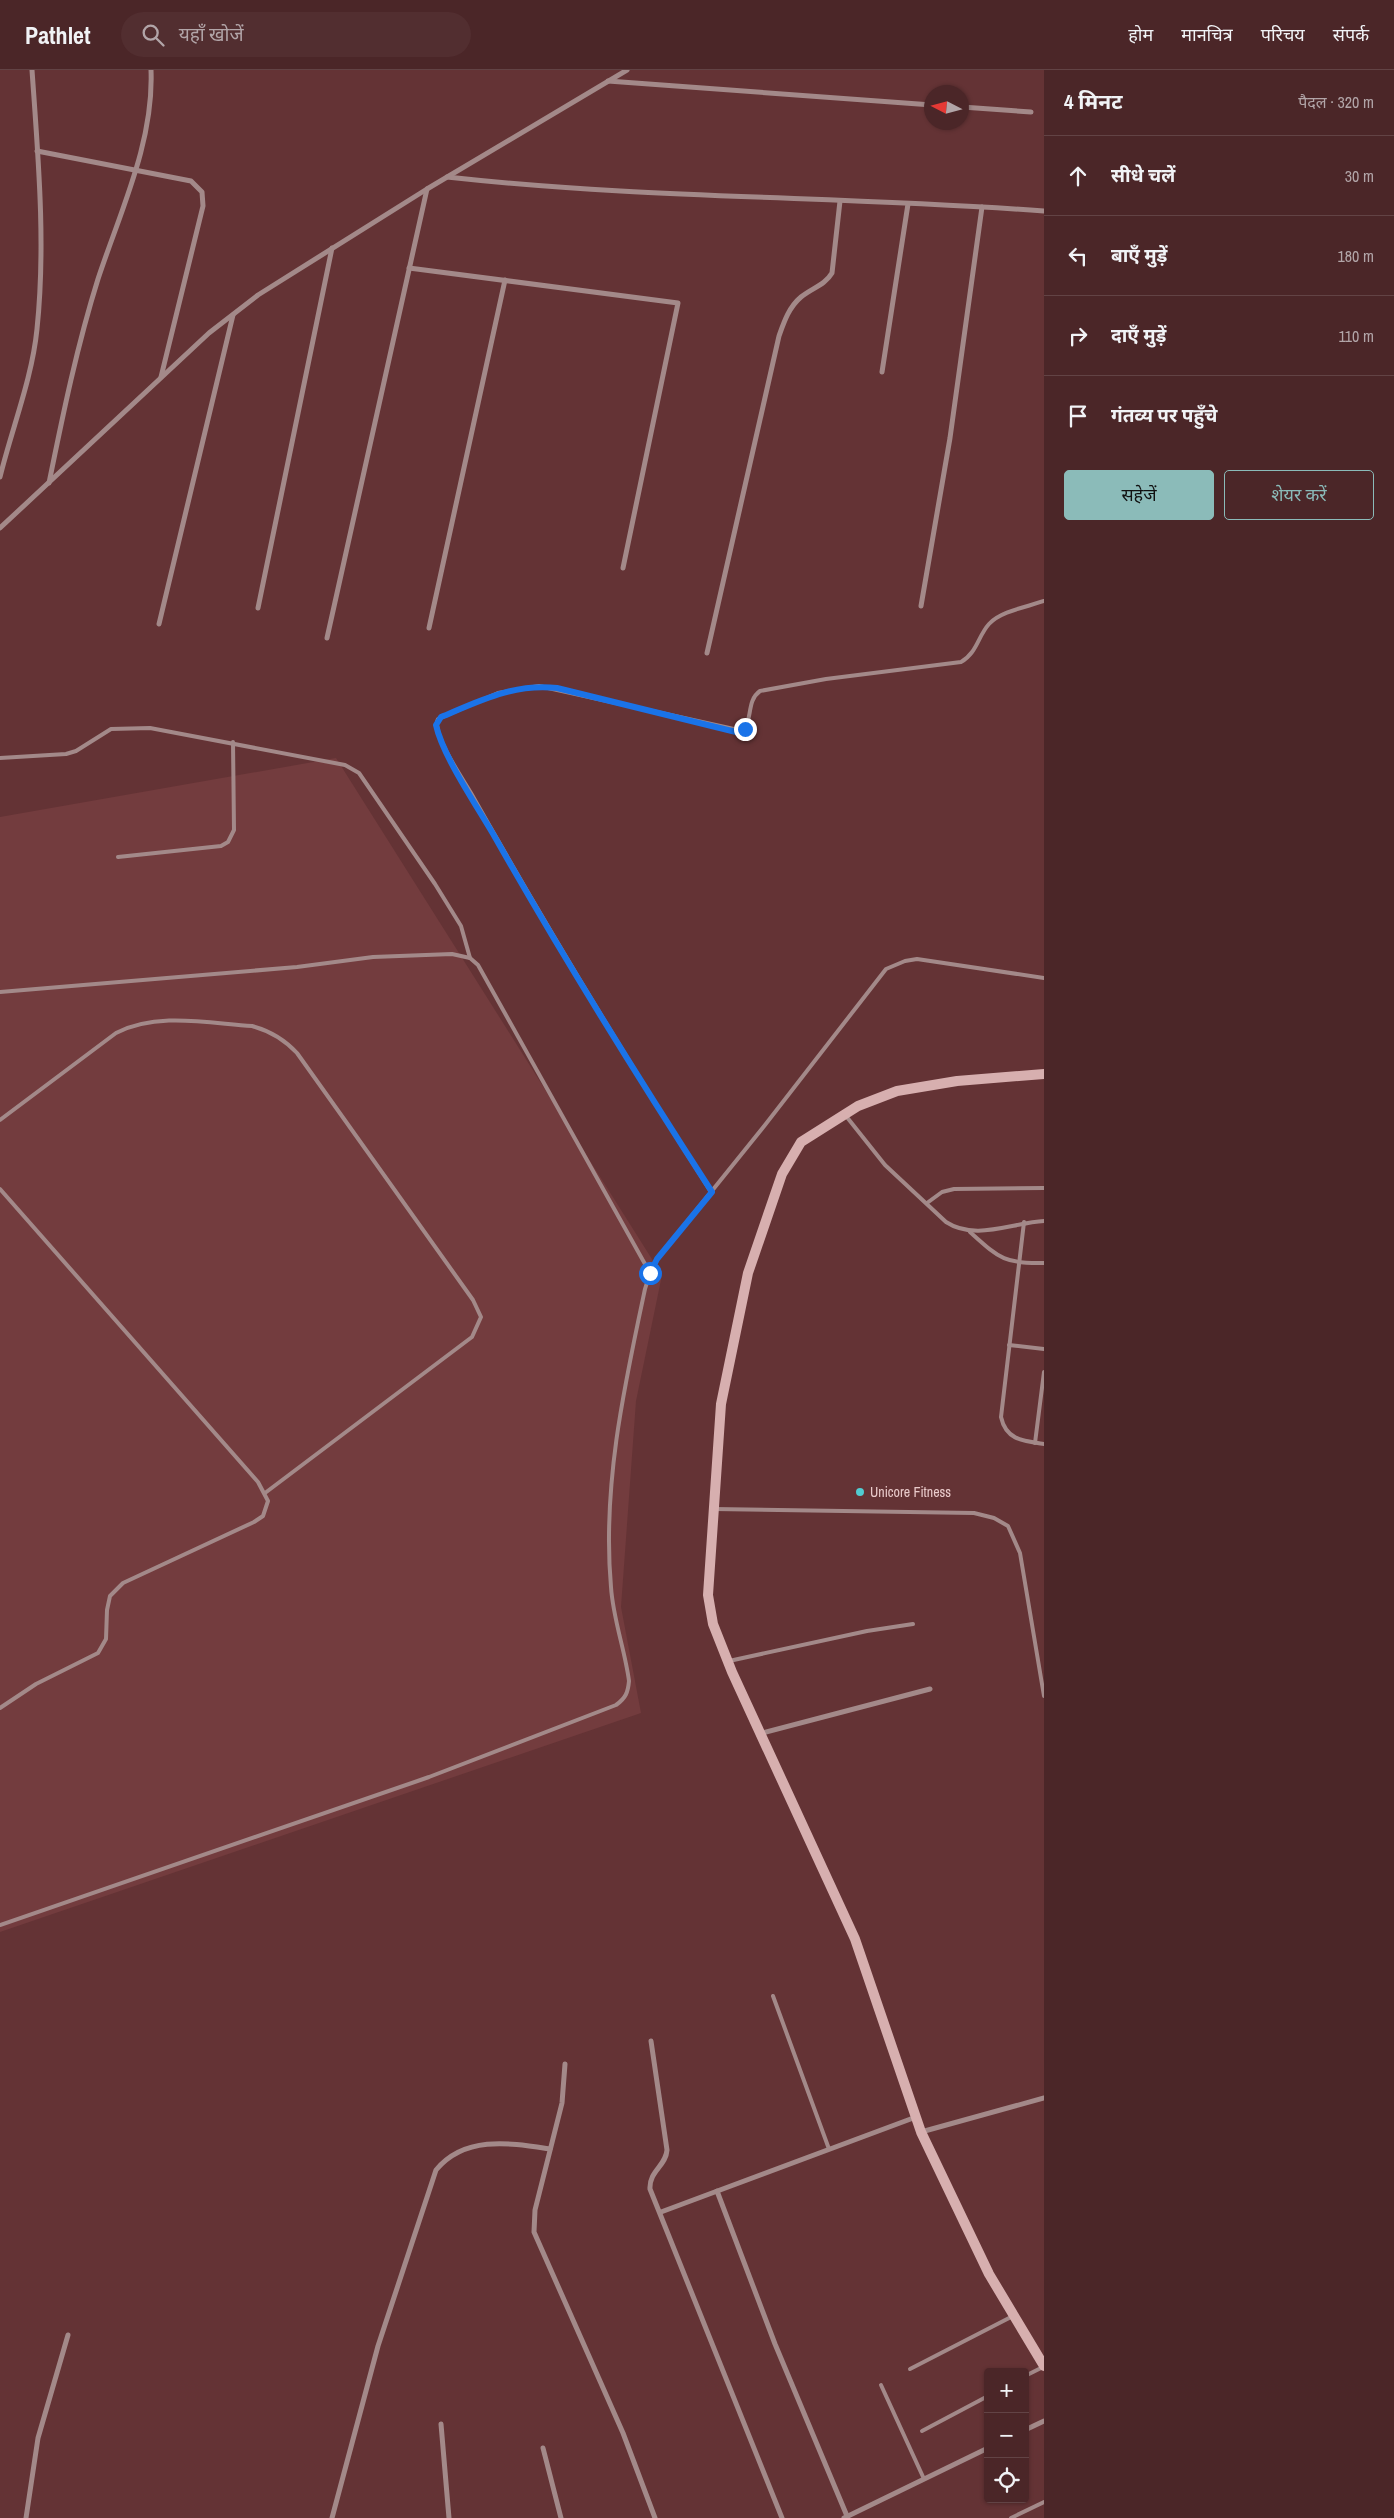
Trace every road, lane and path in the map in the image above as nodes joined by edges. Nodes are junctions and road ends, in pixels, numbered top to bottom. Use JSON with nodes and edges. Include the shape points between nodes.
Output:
{"nodes":[{"id":1,"x":32,"y":70,"type":"edge"},
{"id":2,"x":151,"y":70,"type":"edge"},
{"id":3,"x":627,"y":70,"type":"edge"},
{"id":4,"x":608,"y":81,"type":"junction"},
{"id":5,"x":924,"y":104,"type":"edge"},
{"id":6,"x":969,"y":108,"type":"edge"},
{"id":7,"x":1031,"y":112,"type":"dead end"},
{"id":8,"x":37,"y":151,"type":"junction"},
{"id":9,"x":135,"y":170,"type":"junction"},
{"id":10,"x":447,"y":177,"type":"junction"},
{"id":11,"x":427,"y":189,"type":"junction"},
{"id":12,"x":840,"y":201,"type":"junction"},
{"id":13,"x":908,"y":204,"type":"junction"},
{"id":14,"x":982,"y":207,"type":"junction"},
{"id":15,"x":1044,"y":211,"type":"edge"},
{"id":16,"x":332,"y":248,"type":"junction"},
{"id":17,"x":410,"y":268,"type":"junction"},
{"id":18,"x":504,"y":280,"type":"junction"},
{"id":19,"x":233,"y":315,"type":"junction"},
{"id":20,"x":882,"y":372,"type":"dead end"},
{"id":21,"x":160,"y":378,"type":"junction"},
{"id":22,"x":0,"y":477,"type":"edge"},
{"id":23,"x":49,"y":483,"type":"junction"},
{"id":24,"x":0,"y":528,"type":"edge"},
{"id":25,"x":623,"y":568,"type":"dead end"},
{"id":26,"x":1044,"y":601,"type":"edge"},
{"id":27,"x":921,"y":606,"type":"dead end"},
{"id":28,"x":258,"y":608,"type":"dead end"},
{"id":29,"x":159,"y":624,"type":"dead end"},
{"id":30,"x":429,"y":628,"type":"dead end"},
{"id":31,"x":327,"y":638,"type":"dead end"},
{"id":32,"x":707,"y":653,"type":"dead end"},
{"id":33,"x":233,"y":742,"type":"junction"},
{"id":34,"x":0,"y":758,"type":"edge"},
{"id":35,"x":118,"y":857,"type":"dead end"},
{"id":36,"x":470,"y":958,"type":"junction"},
{"id":37,"x":1044,"y":978,"type":"edge"},
{"id":38,"x":0,"y":992,"type":"edge"},
{"id":39,"x":1044,"y":1074,"type":"edge"},
{"id":40,"x":844,"y":1115,"type":"junction"},
{"id":41,"x":0,"y":1120,"type":"edge"},
{"id":42,"x":1044,"y":1188,"type":"edge"},
{"id":43,"x":0,"y":1189,"type":"edge"},
{"id":44,"x":712,"y":1192,"type":"junction"},
{"id":45,"x":927,"y":1203,"type":"junction"},
{"id":46,"x":1044,"y":1221,"type":"edge"},
{"id":47,"x":1024,"y":1222,"type":"junction"},
{"id":48,"x":970,"y":1232,"type":"junction"},
{"id":49,"x":1020,"y":1263,"type":"junction"},
{"id":50,"x":1044,"y":1263,"type":"edge"},
{"id":51,"x":650,"y":1273,"type":"junction"},
{"id":52,"x":1009,"y":1345,"type":"junction"},
{"id":53,"x":1044,"y":1350,"type":"edge"},
{"id":54,"x":1044,"y":1372,"type":"edge"},
{"id":55,"x":1036,"y":1443,"type":"junction"},
{"id":56,"x":1044,"y":1444,"type":"edge"},
{"id":57,"x":265,"y":1493,"type":"junction"},
{"id":58,"x":714,"y":1509,"type":"junction"},
{"id":59,"x":913,"y":1624,"type":"dead end"},
{"id":60,"x":728,"y":1662,"type":"junction"},
{"id":61,"x":930,"y":1689,"type":"dead end"},
{"id":62,"x":1044,"y":1696,"type":"edge"},
{"id":63,"x":0,"y":1708,"type":"edge"},
{"id":64,"x":762,"y":1733,"type":"junction"},
{"id":65,"x":0,"y":1925,"type":"edge"},
{"id":66,"x":773,"y":1996,"type":"dead end"},
{"id":67,"x":651,"y":2041,"type":"dead end"},
{"id":68,"x":565,"y":2064,"type":"dead end"},
{"id":69,"x":1044,"y":2098,"type":"edge"},
{"id":70,"x":916,"y":2117,"type":"junction"},
{"id":71,"x":921,"y":2132,"type":"junction"},
{"id":72,"x":829,"y":2148,"type":"junction"},
{"id":73,"x":550,"y":2149,"type":"junction"},
{"id":74,"x":717,"y":2191,"type":"junction"},
{"id":75,"x":660,"y":2212,"type":"junction"},
{"id":76,"x":1014,"y":2315,"type":"junction"},
{"id":77,"x":68,"y":2335,"type":"dead end"},
{"id":78,"x":1044,"y":2366,"type":"edge"},
{"id":79,"x":910,"y":2368,"type":"dead end"},
{"id":80,"x":1029,"y":2374,"type":"edge"},
{"id":81,"x":880,"y":2385,"type":"dead end"},
{"id":82,"x":984,"y":2398,"type":"edge"},
{"id":83,"x":1044,"y":2420,"type":"edge"},
{"id":84,"x":441,"y":2424,"type":"dead end"},
{"id":85,"x":1029,"y":2428,"type":"edge"},
{"id":86,"x":922,"y":2431,"type":"dead end"},
{"id":87,"x":543,"y":2448,"type":"dead end"},
{"id":88,"x":984,"y":2450,"type":"edge"},
{"id":89,"x":924,"y":2479,"type":"junction"},
{"id":90,"x":1044,"y":2502,"type":"edge"},
{"id":91,"x":846,"y":2517,"type":"edge"},
{"id":92,"x":26,"y":2518,"type":"edge"},
{"id":93,"x":332,"y":2518,"type":"edge"},
{"id":94,"x":449,"y":2518,"type":"edge"},
{"id":95,"x":561,"y":2518,"type":"edge"},
{"id":96,"x":655,"y":2518,"type":"edge"},
{"id":97,"x":782,"y":2518,"type":"edge"},
{"id":98,"x":1012,"y":2518,"type":"edge"}],
"edges":[{"from":1,"to":8,"type":"street"},
{"from":2,"to":9,"type":"street","via":[[149,109]]},
{"from":3,"to":4,"type":"street"},
{"from":4,"to":5,"type":"street"},
{"from":4,"to":10,"type":"street"},
{"from":6,"to":7,"type":"street"},
{"from":8,"to":9,"type":"street"},
{"from":8,"to":22,"type":"street","via":[[41,263],[37,330]]},
{"from":9,"to":21,"type":"street","via":[[191,182],[203,198]]},
{"from":9,"to":23,"type":"street","via":[[80,340]]},
{"from":10,"to":11,"type":"street"},
{"from":10,"to":12,"type":"street","via":[[641,193]]},
{"from":11,"to":16,"type":"street"},
{"from":11,"to":17,"type":"street"},
{"from":12,"to":13,"type":"street"},
{"from":12,"to":32,"type":"street","via":[[832,272],[828,280],[800,297],[792,306],[779,336]]},
{"from":13,"to":14,"type":"street"},
{"from":13,"to":20,"type":"street"},
{"from":14,"to":15,"type":"street"},
{"from":14,"to":27,"type":"street","via":[[950,438]]},
{"from":16,"to":19,"type":"street","via":[[258,295]]},
{"from":16,"to":28,"type":"street"},
{"from":17,"to":18,"type":"street"},
{"from":17,"to":31,"type":"street"},
{"from":18,"to":25,"type":"street","via":[[678,303]]},
{"from":18,"to":30,"type":"street"},
{"from":19,"to":21,"type":"street"},
{"from":19,"to":29,"type":"street"},
{"from":21,"to":23,"type":"street"},
{"from":23,"to":24,"type":"street"},
{"from":26,"to":44,"type":"lane","via":[[991,622],[973,652],[961,662],[760,691],[754,698],[743,731],[539,686],[498,693],[438,719],[437,729],[449,756],[515,871],[648,1093]]},
{"from":33,"to":34,"type":"lane","via":[[150,728],[121,728],[111,729],[71,753]]},
{"from":33,"to":35,"type":"lane","via":[[234,830],[228,842],[221,846]]},
{"from":33,"to":36,"type":"lane","via":[[345,765],[359,773],[461,926]]},
{"from":36,"to":38,"type":"lane","via":[[452,954],[354,958],[297,967]]},
{"from":36,"to":51,"type":"lane","via":[[478,965]]},
{"from":37,"to":44,"type":"lane","via":[[917,959],[905,960],[886,969]]},
{"from":39,"to":40,"type":"street","via":[[897,1091]]},
{"from":40,"to":45,"type":"lane","via":[[884,1165]]},
{"from":40,"to":58,"type":"street","via":[[802,1142],[782,1174],[748,1273],[721,1404]]},
{"from":41,"to":57,"type":"lane","via":[[116,1033],[132,1025],[164,1020],[252,1026],[266,1030],[297,1053],[473,1300],[481,1317],[472,1337]]},
{"from":42,"to":45,"type":"lane","via":[[954,1189],[942,1192]]},
{"from":43,"to":57,"type":"lane"},
{"from":44,"to":51,"type":"lane","via":[[657,1259]]},
{"from":45,"to":48,"type":"lane","via":[[946,1222]]},
{"from":46,"to":47,"type":"lane"},
{"from":47,"to":48,"type":"lane"},
{"from":47,"to":49,"type":"lane"},
{"from":48,"to":49,"type":"lane","via":[[995,1254]]},
{"from":49,"to":50,"type":"lane"},
{"from":49,"to":52,"type":"lane"},
{"from":51,"to":65,"type":"lane","via":[[621,1402],[610,1515],[611,1590],[629,1681],[622,1701],[429,1777]]},
{"from":52,"to":53,"type":"lane"},
{"from":52,"to":55,"type":"lane","via":[[1001,1417],[1003,1426],[1018,1440]]},
{"from":54,"to":55,"type":"lane"},
{"from":55,"to":56,"type":"lane"},
{"from":57,"to":63,"type":"lane","via":[[267,1509],[254,1522],[123,1583],[110,1596],[106,1639],[98,1654],[36,1684]]},
{"from":58,"to":60,"type":"street","via":[[708,1595],[714,1624]]},
{"from":58,"to":62,"type":"lane","via":[[974,1513],[994,1518],[1008,1526],[1020,1553]]},
{"from":59,"to":60,"type":"lane"},
{"from":60,"to":64,"type":"street"},
{"from":61,"to":64,"type":"street"},
{"from":64,"to":70,"type":"street","via":[[856,1939]]},
{"from":66,"to":72,"type":"lane"},
{"from":67,"to":75,"type":"street","via":[[667,2150],[664,2161],[650,2181]]},
{"from":68,"to":73,"type":"street","via":[[562,2103]]},
{"from":69,"to":71,"type":"street"},
{"from":70,"to":71,"type":"street"},
{"from":70,"to":72,"type":"street"},
{"from":71,"to":76,"type":"street","via":[[989,2274]]},
{"from":72,"to":74,"type":"street"},
{"from":73,"to":93,"type":"street","via":[[488,2143],[462,2150],[436,2170],[378,2346]]},
{"from":73,"to":96,"type":"street","via":[[534,2210],[534,2232],[623,2433]]},
{"from":74,"to":75,"type":"street"},
{"from":74,"to":91,"type":"street"},
{"from":75,"to":97,"type":"street"},
{"from":76,"to":78,"type":"street"},
{"from":76,"to":79,"type":"lane"},
{"from":77,"to":92,"type":"street","via":[[38,2438]]},
{"from":78,"to":80,"type":"lane"},
{"from":81,"to":89,"type":"lane"},
{"from":82,"to":86,"type":"lane"},
{"from":83,"to":85,"type":"street"},
{"from":84,"to":94,"type":"street"},
{"from":87,"to":95,"type":"street"},
{"from":88,"to":89,"type":"street"},
{"from":89,"to":91,"type":"street"},
{"from":90,"to":98,"type":"lane"}]}
